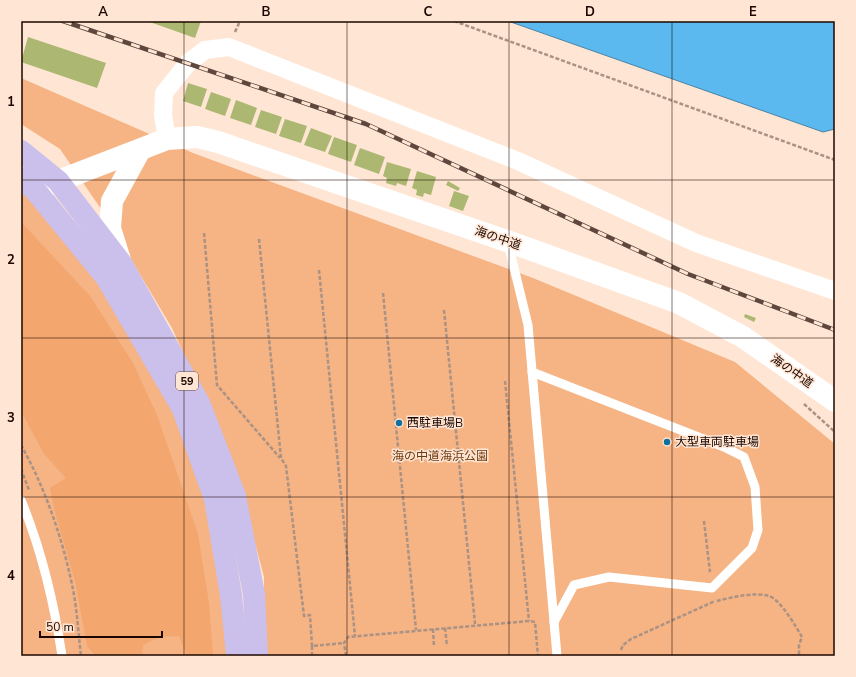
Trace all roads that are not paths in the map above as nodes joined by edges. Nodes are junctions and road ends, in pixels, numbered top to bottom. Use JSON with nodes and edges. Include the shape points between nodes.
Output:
{"nodes":[{"id":1,"x":167,"y":139,"type":"junction"},
{"id":2,"x":140,"y":150,"type":"junction"},
{"id":3,"x":21,"y":152,"type":"edge"},
{"id":4,"x":58,"y":181,"type":"junction"},
{"id":5,"x":28,"y":184,"type":"edge"},
{"id":6,"x":507,"y":241,"type":"junction"},
{"id":7,"x":121,"y":263,"type":"junction"},
{"id":8,"x":835,"y":291,"type":"edge"},
{"id":9,"x":532,"y":372,"type":"junction"},
{"id":10,"x":835,"y":401,"type":"edge"},
{"id":11,"x":21,"y":500,"type":"edge"},
{"id":12,"x":554,"y":622,"type":"junction"},
{"id":13,"x":62,"y":656,"type":"edge"},
{"id":14,"x":237,"y":656,"type":"edge"},
{"id":15,"x":257,"y":656,"type":"edge"},
{"id":16,"x":557,"y":656,"type":"edge"}],
"edges":[{"from":1,"to":2,"type":"street","name":"海の中道"},
{"from":1,"to":6,"type":"street","name":"海の中道","via":[[197,137],[218,142]]},
{"from":1,"to":8,"type":"street","via":[[163,115],[164,93],[188,63],[205,50],[229,47],[518,161],[696,243]]},
{"from":2,"to":4,"type":"street","name":"海の中道"},
{"from":2,"to":7,"type":"street","via":[[112,201],[110,228]]},
{"from":3,"to":4,"type":"main road","number":"59"},
{"from":4,"to":5,"type":"street","name":"海の中道"},
{"from":4,"to":7,"type":"main road","number":"59"},
{"from":5,"to":14,"type":"main road","number":"59","via":[[106,277],[183,408],[215,499],[232,596]]},
{"from":6,"to":9,"type":"lane","via":[[528,325]]},
{"from":6,"to":10,"type":"street","name":"海の中道","via":[[679,304],[743,337]]},
{"from":7,"to":15,"type":"main road","number":"59","via":[[199,403],[235,496],[254,594]]},
{"from":9,"to":12,"type":"lane"},
{"from":9,"to":12,"type":"lane","via":[[744,457],[755,487],[758,530],[752,548],[712,588],[602,578],[574,585]]},
{"from":11,"to":13,"type":"lane","via":[[33,528],[50,586]]},
{"from":12,"to":16,"type":"lane"}]}
